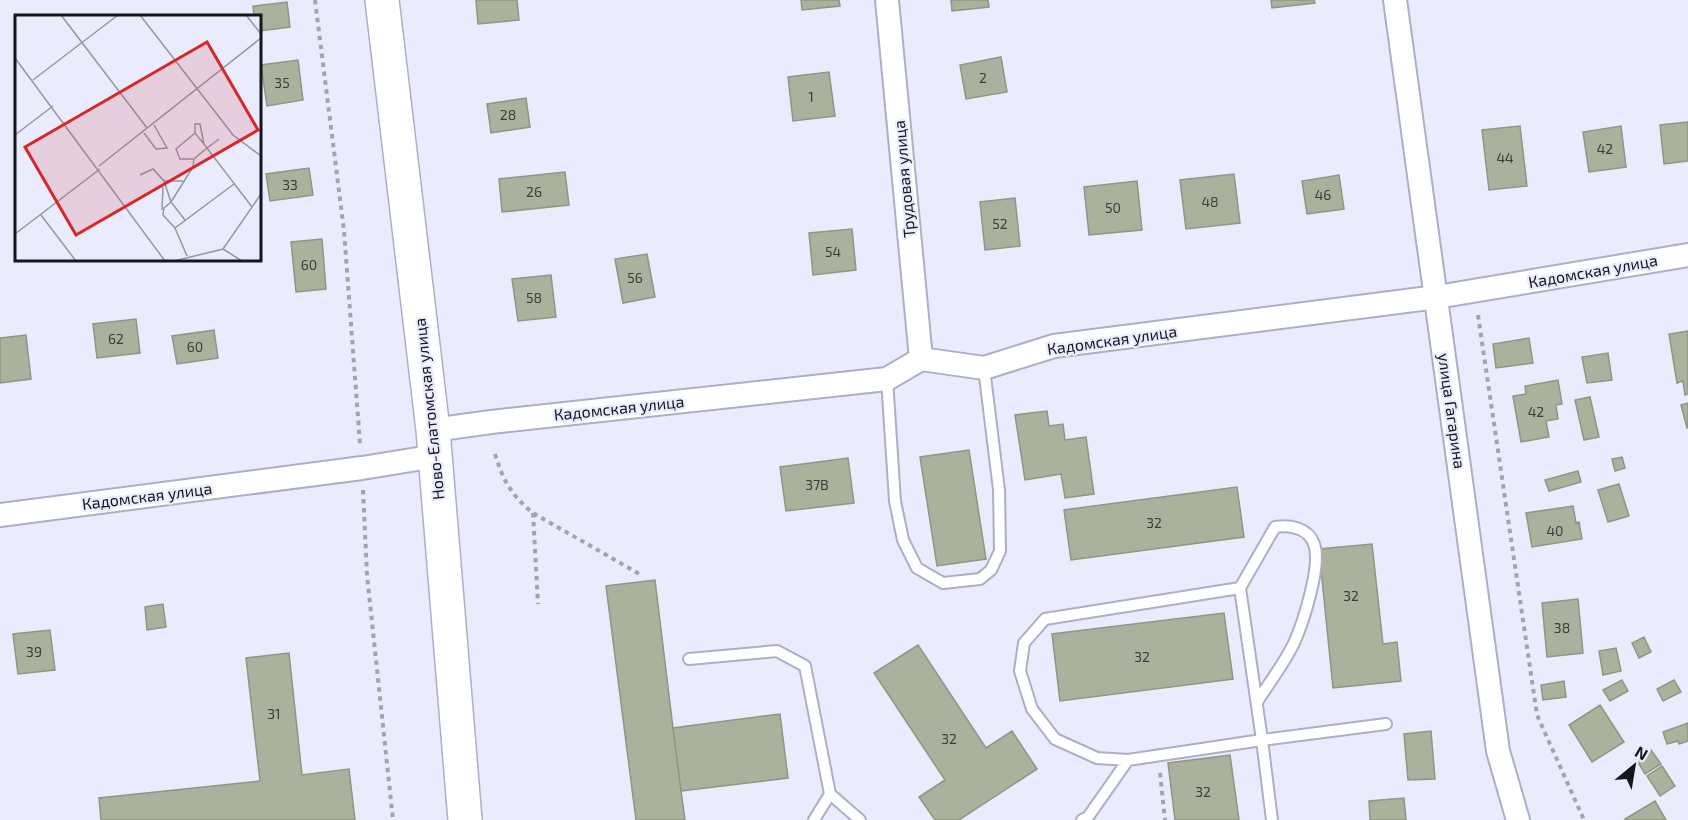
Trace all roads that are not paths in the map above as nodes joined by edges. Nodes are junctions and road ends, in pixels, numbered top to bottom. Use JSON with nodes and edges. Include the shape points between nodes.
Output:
{"nodes":[{"id":1,"x":382,"y":0,"type":"edge"},
{"id":2,"x":887,"y":0,"type":"edge"},
{"id":3,"x":1395,"y":0,"type":"edge"},
{"id":4,"x":1688,"y":255,"type":"edge"},
{"id":5,"x":1437,"y":297,"type":"junction"},
{"id":6,"x":921,"y":359,"type":"junction"},
{"id":7,"x":984,"y":368,"type":"junction"},
{"id":8,"x":887,"y":380,"type":"junction"},
{"id":9,"x":435,"y":443,"type":"junction"},
{"id":10,"x":0,"y":515,"type":"edge"},
{"id":11,"x":1240,"y":588,"type":"junction"},
{"id":12,"x":689,"y":660,"type":"dead end"},
{"id":13,"x":1257,"y":702,"type":"junction"},
{"id":14,"x":1386,"y":724,"type":"dead end"},
{"id":15,"x":1262,"y":740,"type":"junction"},
{"id":16,"x":1128,"y":760,"type":"junction"},
{"id":17,"x":830,"y":794,"type":"junction"},
{"id":18,"x":465,"y":820,"type":"edge"},
{"id":19,"x":813,"y":820,"type":"edge"},
{"id":20,"x":860,"y":820,"type":"edge"},
{"id":21,"x":1082,"y":820,"type":"edge"},
{"id":22,"x":1272,"y":820,"type":"edge"},
{"id":23,"x":1518,"y":820,"type":"edge"}],
"edges":[{"from":1,"to":9,"type":"main road","name":"Ново-Елатомская улица"},
{"from":2,"to":6,"type":"street","name":"Трудовая улица"},
{"from":3,"to":5,"type":"street","name":"улица Гагарина"},
{"from":4,"to":5,"type":"street","name":"Кадомская улица"},
{"from":5,"to":7,"type":"street","name":"Кадомская улица","via":[[1054,346]]},
{"from":5,"to":23,"type":"street","name":"улица Гагарина","via":[[1498,751]]},
{"from":6,"to":7,"type":"street","name":"Кадомская улица"},
{"from":6,"to":8,"type":"street","name":"Кадомская улица"},
{"from":7,"to":8,"type":"lane","via":[[999,490],[1000,551],[991,570],[980,579],[943,583],[917,568],[903,540],[895,501]]},
{"from":8,"to":9,"type":"street","name":"Кадомская улица","via":[[491,422]]},
{"from":9,"to":10,"type":"street","name":"Кадомская улица","via":[[362,468]]},
{"from":9,"to":18,"type":"main road","name":"Ново-Елатомская улица"},
{"from":11,"to":13,"type":"lane"},
{"from":11,"to":13,"type":"lane","via":[[1275,527],[1288,525],[1305,532],[1314,544],[1316,559],[1309,604],[1293,644]]},
{"from":11,"to":16,"type":"lane","via":[[1045,619],[1024,643],[1020,671],[1032,709],[1055,739],[1097,758]]},
{"from":12,"to":17,"type":"lane","via":[[777,651],[805,666]]},
{"from":13,"to":15,"type":"lane"},
{"from":14,"to":15,"type":"lane"},
{"from":15,"to":16,"type":"lane"},
{"from":15,"to":22,"type":"lane"},
{"from":16,"to":21,"type":"lane"},
{"from":17,"to":19,"type":"lane"},
{"from":17,"to":20,"type":"lane"}]}
